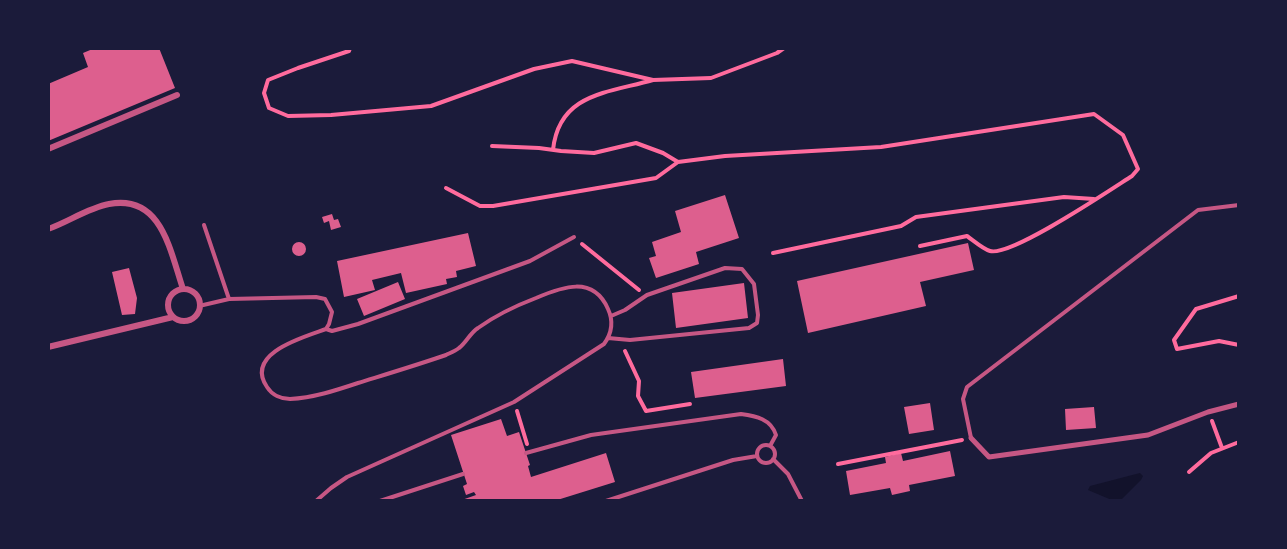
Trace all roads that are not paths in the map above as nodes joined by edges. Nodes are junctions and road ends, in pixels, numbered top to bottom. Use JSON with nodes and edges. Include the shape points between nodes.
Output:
{"nodes":[{"id":1,"x":177,"y":95,"type":"dead end"},
{"id":2,"x":48,"y":149,"type":"edge"},
{"id":3,"x":1239,"y":205,"type":"edge"},
{"id":4,"x":204,"y":225,"type":"dead end"},
{"id":5,"x":48,"y":229,"type":"edge"},
{"id":6,"x":574,"y":237,"type":"road end"},
{"id":7,"x":183,"y":289,"type":"junction"},
{"id":8,"x":229,"y":299,"type":"junction"},
{"id":9,"x":200,"y":306,"type":"junction"},
{"id":10,"x":611,"y":316,"type":"junction"},
{"id":11,"x":173,"y":317,"type":"junction"},
{"id":12,"x":326,"y":329,"type":"junction"},
{"id":13,"x":608,"y":338,"type":"junction"},
{"id":14,"x":48,"y":347,"type":"edge"},
{"id":15,"x":1239,"y":404,"type":"edge"},
{"id":16,"x":971,"y":438,"type":"joint"},
{"id":17,"x":770,"y":446,"type":"junction"},
{"id":18,"x":528,"y":453,"type":"road end"},
{"id":19,"x":757,"y":456,"type":"junction"},
{"id":20,"x":773,"y":459,"type":"junction"},
{"id":21,"x":463,"y":474,"type":"dead end"},
{"id":22,"x":316,"y":501,"type":"edge"},
{"id":23,"x":380,"y":501,"type":"edge"},
{"id":24,"x":606,"y":501,"type":"edge"},
{"id":25,"x":802,"y":501,"type":"edge"}],
"edges":[{"from":1,"to":2,"type":"street"},
{"from":3,"to":16,"type":"lane","via":[[1198,210],[967,387],[963,399]]},
{"from":4,"to":8,"type":"lane"},
{"from":5,"to":7,"type":"street","via":[[110,204],[132,204],[159,221]]},
{"from":6,"to":12,"type":"lane","via":[[530,261],[358,324]]},
{"from":7,"to":9,"type":"street","via":[[195,294]]},
{"from":7,"to":11,"type":"street","via":[[168,300]]},
{"from":8,"to":9,"type":"lane"},
{"from":8,"to":12,"type":"lane","via":[[325,299],[332,312]]},
{"from":9,"to":11,"type":"street","via":[[190,319]]},
{"from":10,"to":12,"type":"lane","via":[[592,291],[562,287],[505,310],[446,355],[333,391],[287,399],[272,393],[263,380],[268,357],[296,339]]},
{"from":10,"to":13,"type":"lane"},
{"from":10,"to":13,"type":"lane","via":[[646,295],[725,268],[742,269],[754,284],[758,315],[757,323],[749,328],[630,340]]},
{"from":11,"to":14,"type":"street"},
{"from":13,"to":22,"type":"lane","via":[[514,402],[347,477]]},
{"from":15,"to":16,"type":"street","via":[[1148,435],[990,457]]},
{"from":17,"to":18,"type":"lane","via":[[776,435],[774,427],[761,417],[741,414],[591,435]]},
{"from":17,"to":19,"type":"lane","via":[[760,448]]},
{"from":17,"to":20,"type":"lane","via":[[775,453]]},
{"from":19,"to":20,"type":"lane","via":[[763,462]]},
{"from":19,"to":24,"type":"lane","via":[[733,460]]},
{"from":20,"to":25,"type":"lane","via":[[788,474]]},
{"from":21,"to":23,"type":"lane"}]}
